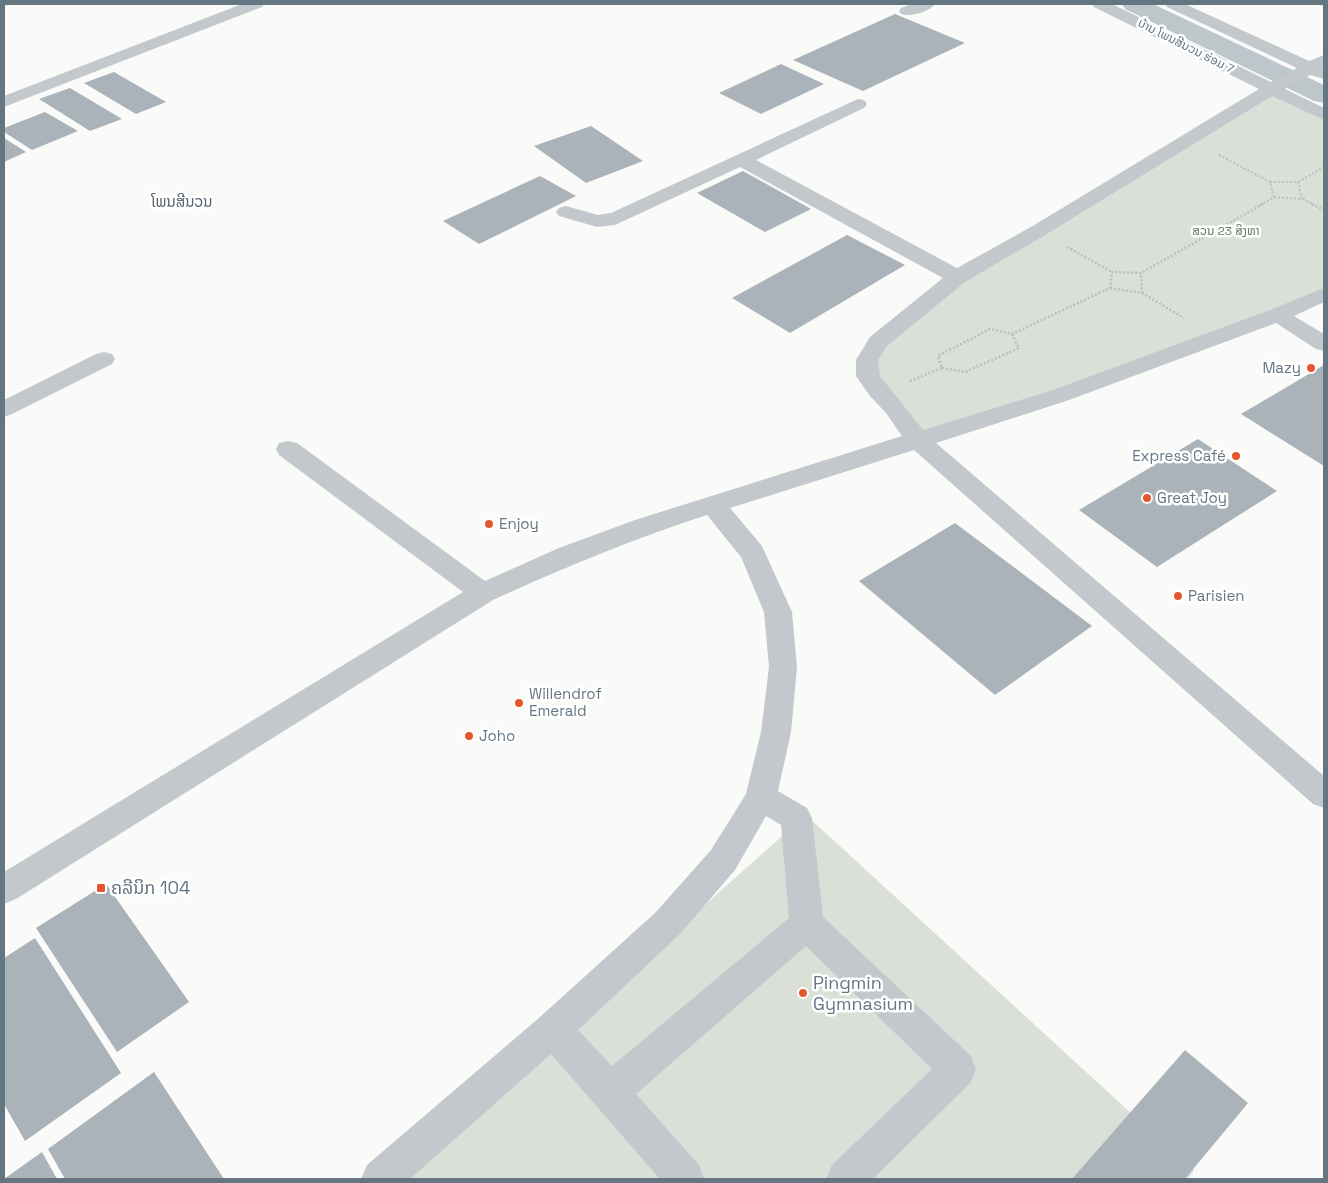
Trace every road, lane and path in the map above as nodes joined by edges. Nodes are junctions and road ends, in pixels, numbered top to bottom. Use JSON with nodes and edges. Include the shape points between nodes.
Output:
{"nodes":[{"id":1,"x":256,"y":4,"type":"edge"},
{"id":2,"x":927,"y":4,"type":"edge"},
{"id":3,"x":1100,"y":4,"type":"edge"},
{"id":4,"x":1173,"y":4,"type":"edge"},
{"id":5,"x":907,"y":11,"type":"dead end"},
{"id":6,"x":1320,"y":68,"type":"edge"},
{"id":7,"x":1272,"y":89,"type":"junction"},
{"id":8,"x":4,"y":102,"type":"edge"},
{"id":9,"x":858,"y":104,"type":"dead end"},
{"id":10,"x":1324,"y":115,"type":"edge"},
{"id":11,"x":1189,"y":139,"type":"junction"},
{"id":12,"x":742,"y":160,"type":"junction"},
{"id":13,"x":1324,"y":167,"type":"edge"},
{"id":14,"x":1270,"y":182,"type":"junction"},
{"id":15,"x":1298,"y":182,"type":"junction"},
{"id":16,"x":1274,"y":196,"type":"junction"},
{"id":17,"x":1302,"y":199,"type":"junction"},
{"id":18,"x":1324,"y":210,"type":"edge"},
{"id":19,"x":566,"y":212,"type":"dead end"},
{"id":20,"x":1038,"y":231,"type":"junction"},
{"id":21,"x":1112,"y":272,"type":"junction"},
{"id":22,"x":1141,"y":273,"type":"junction"},
{"id":23,"x":957,"y":277,"type":"junction"},
{"id":24,"x":1110,"y":288,"type":"junction"},
{"id":25,"x":1142,"y":293,"type":"junction"},
{"id":26,"x":1324,"y":294,"type":"edge"},
{"id":27,"x":1278,"y":315,"type":"junction"},
{"id":28,"x":1012,"y":334,"type":"junction"},
{"id":29,"x":1219,"y":338,"type":"junction"},
{"id":30,"x":1324,"y":344,"type":"edge"},
{"id":31,"x":104,"y":360,"type":"dead end"},
{"id":32,"x":942,"y":368,"type":"junction"},
{"id":33,"x":878,"y":391,"type":"junction"},
{"id":34,"x":4,"y":409,"type":"edge"},
{"id":35,"x":917,"y":439,"type":"junction"},
{"id":36,"x":288,"y":449,"type":"dead end"},
{"id":37,"x":712,"y":504,"type":"junction"},
{"id":38,"x":484,"y":593,"type":"junction"},
{"id":39,"x":1324,"y":796,"type":"edge"},
{"id":40,"x":761,"y":797,"type":"junction"},
{"id":41,"x":6,"y":882,"type":"edge"},
{"id":42,"x":807,"y":924,"type":"junction"},
{"id":43,"x":553,"y":1029,"type":"junction"},
{"id":44,"x":610,"y":1092,"type":"junction"},
{"id":45,"x":381,"y":1179,"type":"edge"},
{"id":46,"x":685,"y":1179,"type":"edge"},
{"id":47,"x":846,"y":1179,"type":"edge"}],
"edges":[{"from":1,"to":8,"type":"street"},
{"from":2,"to":5,"type":"street"},
{"from":3,"to":7,"type":"street","name":"ບ້ານ ໂພນສີນວນ ຮ່ອມ 7"},
{"from":4,"to":6,"type":"street"},
{"from":6,"to":7,"type":"street"},
{"from":7,"to":10,"type":"street","name":"ບ້ານ ໂພນສີນວນ ຮ່ອມ 7"},
{"from":7,"to":11,"type":"street"},
{"from":9,"to":12,"type":"street"},
{"from":11,"to":14,"type":"path"},
{"from":11,"to":20,"type":"street"},
{"from":12,"to":19,"type":"street","via":[[615,219],[597,221]]},
{"from":12,"to":23,"type":"street"},
{"from":13,"to":15,"type":"path"},
{"from":14,"to":15,"type":"path"},
{"from":14,"to":16,"type":"path"},
{"from":15,"to":17,"type":"path"},
{"from":16,"to":17,"type":"path"},
{"from":16,"to":22,"type":"path"},
{"from":17,"to":18,"type":"path"},
{"from":20,"to":21,"type":"path"},
{"from":20,"to":23,"type":"street"},
{"from":21,"to":22,"type":"path"},
{"from":21,"to":24,"type":"path"},
{"from":22,"to":25,"type":"path"},
{"from":23,"to":33,"type":"street","via":[[878,342],[867,360],[868,376]]},
{"from":24,"to":25,"type":"path"},
{"from":24,"to":28,"type":"path"},
{"from":25,"to":29,"type":"path"},
{"from":26,"to":27,"type":"street"},
{"from":27,"to":29,"type":"street"},
{"from":27,"to":30,"type":"street"},
{"from":28,"to":32,"type":"path","via":[[990,329],[938,356]]},
{"from":28,"to":32,"type":"path","via":[[1019,348],[964,372]]},
{"from":29,"to":35,"type":"street","via":[[1061,395]]},
{"from":31,"to":34,"type":"street"},
{"from":32,"to":33,"type":"path"},
{"from":33,"to":35,"type":"street"},
{"from":35,"to":37,"type":"street"},
{"from":35,"to":39,"type":"street"},
{"from":36,"to":38,"type":"street"},
{"from":37,"to":38,"type":"street","via":[[568,555]]},
{"from":37,"to":40,"type":"street","via":[[753,553],[778,612],[783,667],[776,732]]},
{"from":38,"to":41,"type":"street"},
{"from":40,"to":42,"type":"street","via":[[796,818]]},
{"from":40,"to":43,"type":"street","via":[[723,860],[668,923]]},
{"from":42,"to":44,"type":"street"},
{"from":42,"to":47,"type":"street","via":[[958,1069]]},
{"from":43,"to":44,"type":"street"},
{"from":43,"to":45,"type":"street"},
{"from":44,"to":46,"type":"street"}]}
